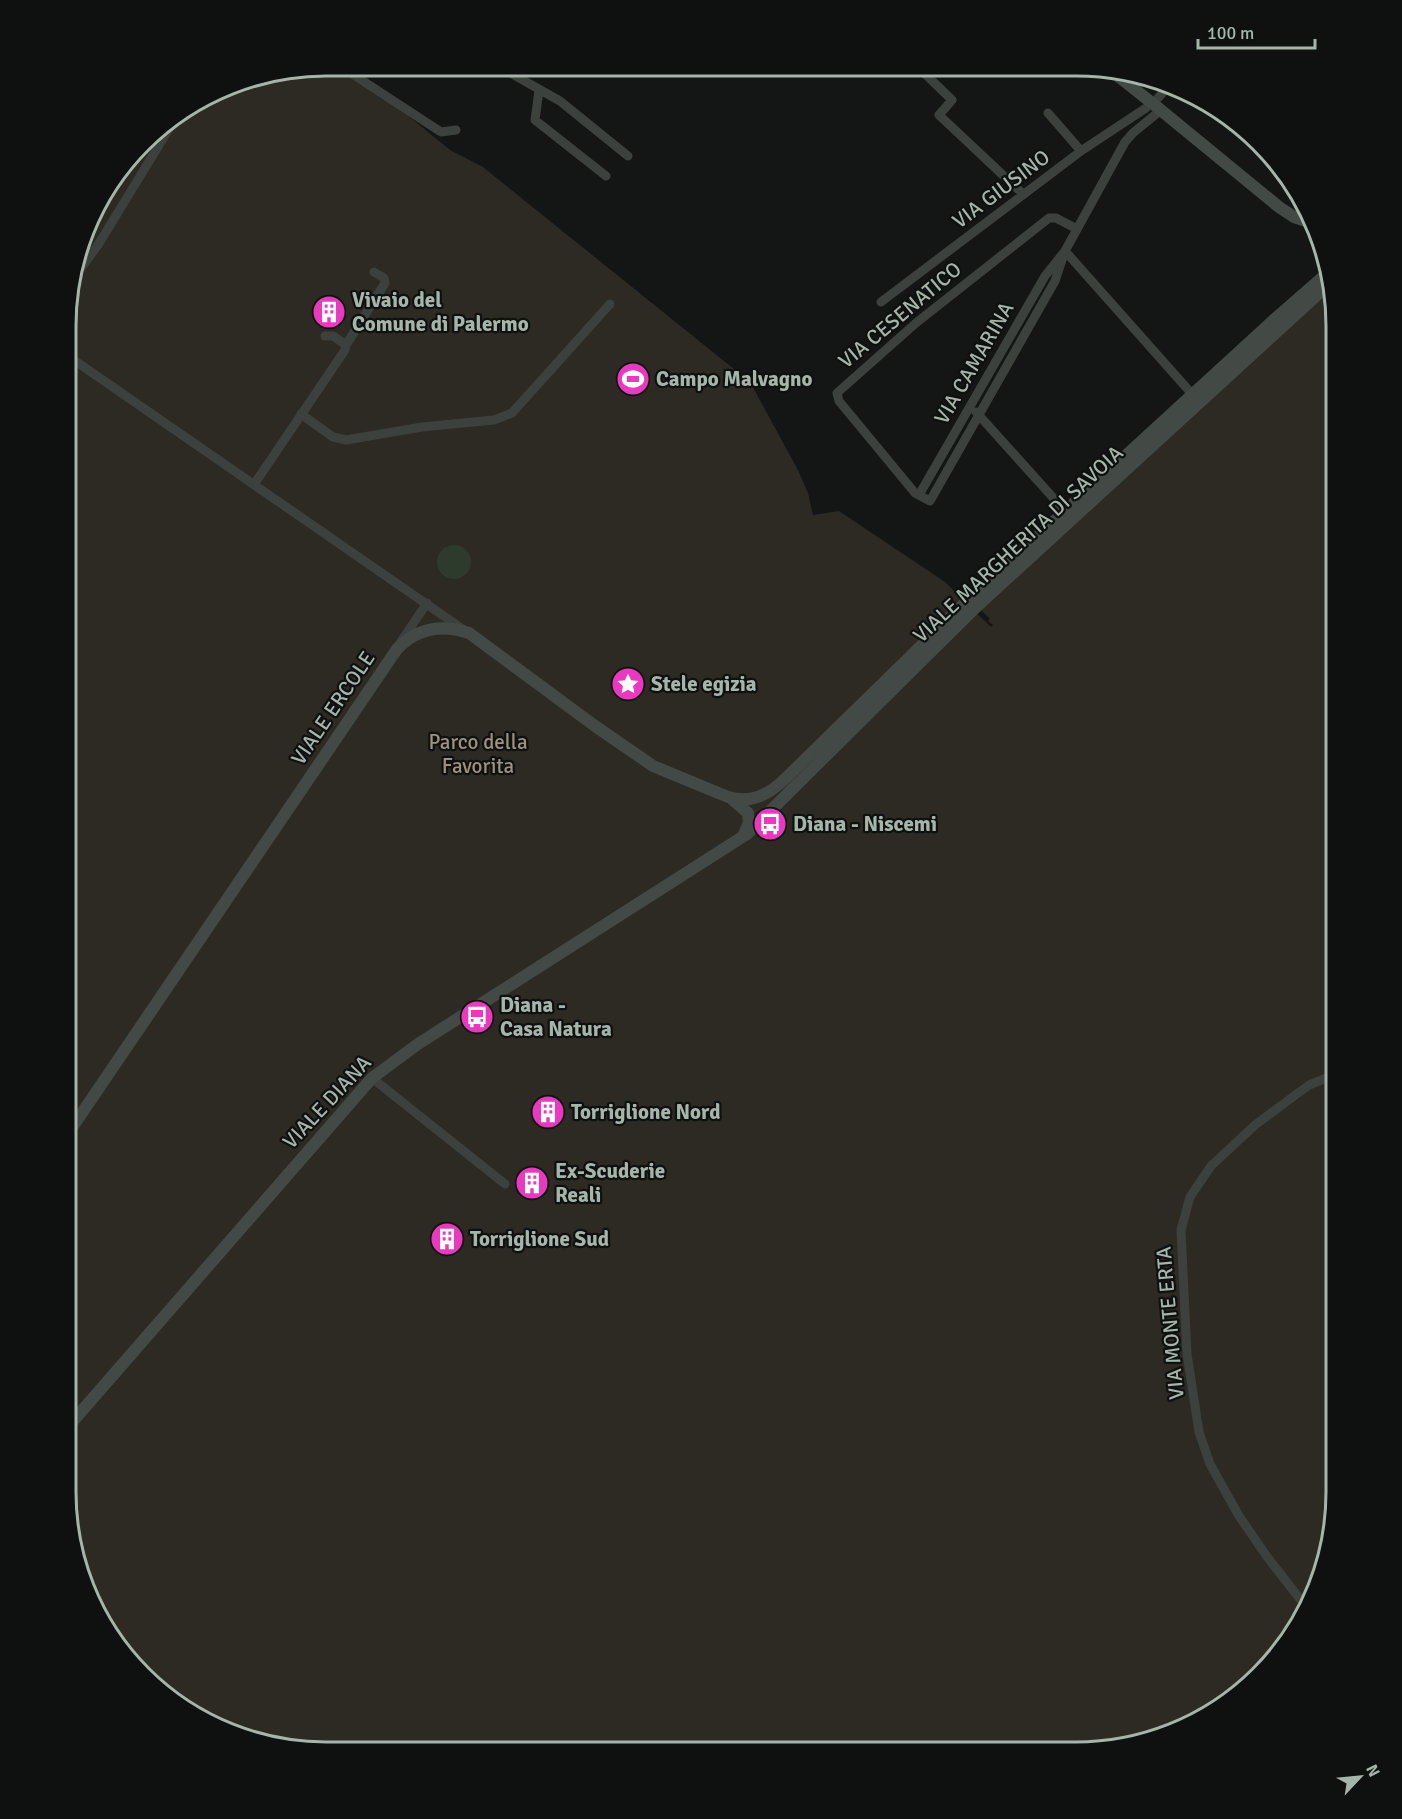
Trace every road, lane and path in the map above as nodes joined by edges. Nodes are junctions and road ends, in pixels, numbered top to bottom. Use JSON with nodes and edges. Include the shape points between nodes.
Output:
{"nodes":[{"id":1,"x":355,"y":76,"type":"edge"},
{"id":2,"x":515,"y":76,"type":"edge"},
{"id":3,"x":928,"y":76,"type":"edge"},
{"id":4,"x":1124,"y":81,"type":"edge"},
{"id":5,"x":539,"y":90,"type":"junction"},
{"id":6,"x":1163,"y":93,"type":"edge"},
{"id":7,"x":1155,"y":106,"type":"junction"},
{"id":8,"x":1048,"y":114,"type":"dead end"},
{"id":9,"x":456,"y":130,"type":"dead end"},
{"id":10,"x":165,"y":136,"type":"edge"},
{"id":11,"x":1081,"y":151,"type":"junction"},
{"id":12,"x":627,"y":156,"type":"dead end"},
{"id":13,"x":606,"y":176,"type":"dead end"},
{"id":14,"x":1023,"y":194,"type":"junction"},
{"id":15,"x":1301,"y":219,"type":"edge"},
{"id":16,"x":1077,"y":229,"type":"junction"},
{"id":17,"x":1065,"y":251,"type":"junction"},
{"id":18,"x":85,"y":263,"type":"edge"},
{"id":19,"x":374,"y":272,"type":"dead end"},
{"id":20,"x":1321,"y":279,"type":"edge"},
{"id":21,"x":1323,"y":290,"type":"edge"},
{"id":22,"x":881,"y":302,"type":"dead end"},
{"id":23,"x":610,"y":304,"type":"dead end"},
{"id":24,"x":325,"y":336,"type":"dead end"},
{"id":25,"x":346,"y":345,"type":"junction"},
{"id":26,"x":76,"y":361,"type":"edge"},
{"id":27,"x":1192,"y":394,"type":"junction"},
{"id":28,"x":969,"y":408,"type":"junction"},
{"id":29,"x":301,"y":414,"type":"junction"},
{"id":30,"x":980,"y":414,"type":"junction"},
{"id":31,"x":255,"y":483,"type":"junction"},
{"id":32,"x":919,"y":495,"type":"junction"},
{"id":33,"x":930,"y":501,"type":"joint"},
{"id":34,"x":1066,"y":512,"type":"junction"},
{"id":35,"x":427,"y":603,"type":"junction"},
{"id":36,"x":469,"y":633,"type":"junction"},
{"id":37,"x":397,"y":649,"type":"junction"},
{"id":38,"x":728,"y":797,"type":"junction"},
{"id":39,"x":757,"y":798,"type":"joint"},
{"id":40,"x":742,"y":838,"type":"junction"},
{"id":41,"x":372,"y":1078,"type":"junction"},
{"id":42,"x":1326,"y":1078,"type":"edge"},
{"id":43,"x":76,"y":1122,"type":"edge"},
{"id":44,"x":506,"y":1184,"type":"dead end"},
{"id":45,"x":76,"y":1418,"type":"edge"},
{"id":46,"x":1301,"y":1600,"type":"edge"}],
"edges":[{"from":1,"to":9,"type":"street","via":[[441,132]]},
{"from":2,"to":5,"type":"street"},
{"from":3,"to":14,"type":"street","via":[[952,99],[939,115]]},
{"from":4,"to":7,"type":"street","bridge":true},
{"from":5,"to":12,"type":"street","via":[[560,101]]},
{"from":5,"to":13,"type":"street","via":[[535,120]]},
{"from":6,"to":7,"type":"street","name":"VIA GIUSINO"},
{"from":7,"to":11,"type":"street","name":"VIA GIUSINO"},
{"from":7,"to":15,"type":"street","via":[[1279,207]]},
{"from":7,"to":16,"type":"street","name":"VIA CAMARINA","via":[[1125,142]]},
{"from":8,"to":11,"type":"street"},
{"from":10,"to":18,"type":"street"},
{"from":11,"to":14,"type":"street","name":"VIA GIUSINO"},
{"from":14,"to":22,"type":"street","name":"VIA GIUSINO"},
{"from":16,"to":17,"type":"street","name":"VIA CAMARINA"},
{"from":16,"to":32,"type":"street","name":"VIA CESENATICO","via":[[1049,218],[908,330],[837,393]]},
{"from":17,"to":27,"type":"street"},
{"from":17,"to":28,"type":"street","name":"VIA CAMARINA","via":[[1045,276]]},
{"from":17,"to":30,"type":"street","name":"VIA CAMARINA","via":[[1055,281]]},
{"from":19,"to":25,"type":"street","via":[[385,283]]},
{"from":20,"to":27,"type":"street","name":"VIALE MARGHERITA DI SAVOIA"},
{"from":21,"to":40,"type":"street","name":"VIALE MARGHERITA DI SAVOIA","via":[[974,609]]},
{"from":23,"to":29,"type":"street","via":[[506,416],[346,440],[333,437]]},
{"from":24,"to":25,"type":"street","via":[[333,336]]},
{"from":25,"to":29,"type":"street"},
{"from":26,"to":31,"type":"street"},
{"from":27,"to":34,"type":"street","name":"VIALE MARGHERITA DI SAVOIA"},
{"from":28,"to":30,"type":"street"},
{"from":28,"to":32,"type":"street","name":"VIA CAMARINA"},
{"from":29,"to":31,"type":"street"},
{"from":30,"to":33,"type":"street","name":"VIA CAMARINA"},
{"from":30,"to":34,"type":"street"},
{"from":31,"to":35,"type":"street"},
{"from":32,"to":33,"type":"street","name":"VIA CESENATICO"},
{"from":34,"to":39,"type":"street","name":"VIALE MARGHERITA DI SAVOIA","via":[[966,602],[785,779]]},
{"from":35,"to":36,"type":"street"},
{"from":35,"to":37,"type":"street"},
{"from":36,"to":37,"type":"street","name":"VIALE ERCOLE","via":[[434,628],[408,638]]},
{"from":36,"to":38,"type":"street","name":"VIALE ERCOLE","via":[[653,766]]},
{"from":37,"to":43,"type":"street","name":"VIALE ERCOLE"},
{"from":38,"to":39,"type":"street","name":"VIALE ERCOLE"},
{"from":38,"to":40,"type":"street","via":[[748,813],[748,829]]},
{"from":40,"to":41,"type":"street","name":"VIALE DIANA","via":[[418,1044]]},
{"from":41,"to":44,"type":"street"},
{"from":41,"to":45,"type":"street","name":"VIALE DIANA"},
{"from":42,"to":46,"type":"street","name":"VIA MONTE ERTA","via":[[1309,1085],[1255,1125],[1211,1166],[1190,1197],[1181,1230],[1187,1354],[1199,1432],[1210,1464],[1239,1516]]}]}
